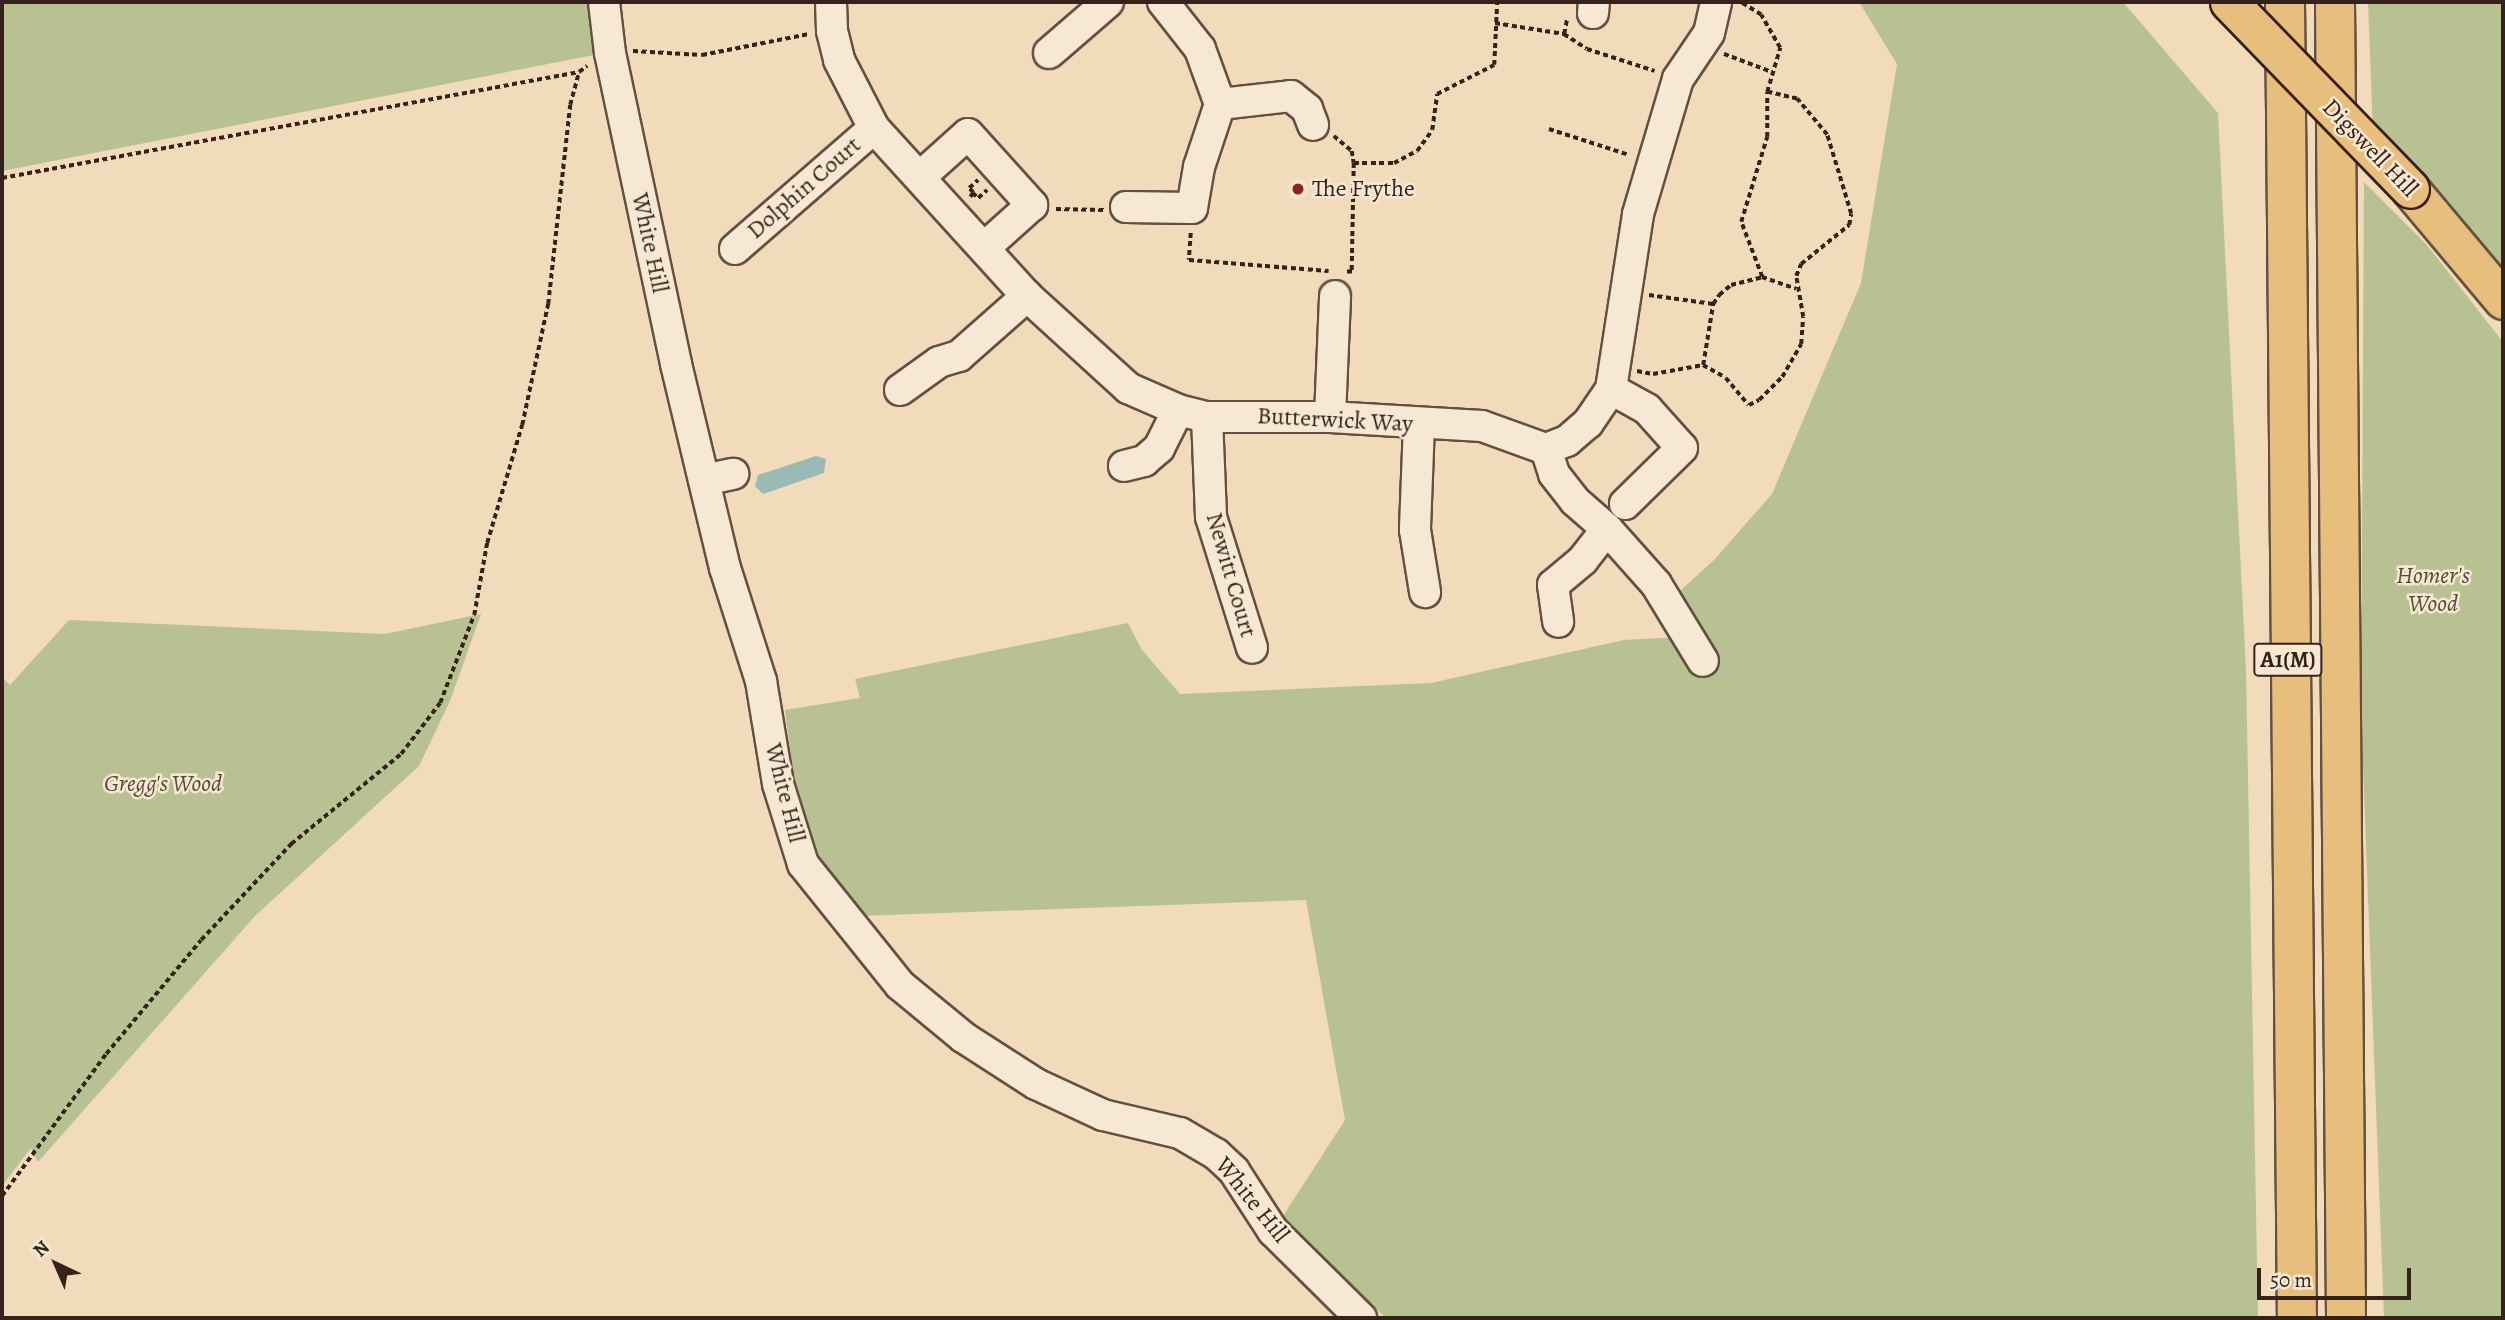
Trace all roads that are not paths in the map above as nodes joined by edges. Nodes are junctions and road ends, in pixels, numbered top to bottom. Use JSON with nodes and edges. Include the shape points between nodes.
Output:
{"nodes":[{"id":1,"x":604,"y":2,"type":"edge"},
{"id":2,"x":831,"y":2,"type":"edge"},
{"id":3,"x":1108,"y":2,"type":"edge"},
{"id":4,"x":1163,"y":2,"type":"edge"},
{"id":5,"x":1716,"y":2,"type":"edge"},
{"id":6,"x":2229,"y":2,"type":"edge"},
{"id":7,"x":2284,"y":2,"type":"edge"},
{"id":8,"x":2335,"y":2,"type":"edge"},
{"id":9,"x":1049,"y":53,"type":"dead end"},
{"id":10,"x":1220,"y":104,"type":"junction"},
{"id":11,"x":1313,"y":125,"type":"road end"},
{"id":12,"x":874,"y":128,"type":"junction"},
{"id":13,"x":920,"y":177,"type":"junction"},
{"id":14,"x":1126,"y":207,"type":"road end"},
{"id":15,"x":984,"y":248,"type":"junction"},
{"id":16,"x":735,"y":249,"type":"dead end"},
{"id":17,"x":1338,"y":284,"type":"road end"},
{"id":18,"x":1027,"y":296,"type":"junction"},
{"id":19,"x":2503,"y":300,"type":"edge"},
{"id":20,"x":1614,"y":378,"type":"junction"},
{"id":21,"x":900,"y":390,"type":"dead end"},
{"id":22,"x":1178,"y":411,"type":"junction"},
{"id":23,"x":1207,"y":417,"type":"junction"},
{"id":24,"x":1330,"y":417,"type":"junction"},
{"id":25,"x":1419,"y":424,"type":"junction"},
{"id":26,"x":1546,"y":449,"type":"junction"},
{"id":27,"x":1124,"y":466,"type":"dead end"},
{"id":28,"x":1625,"y":504,"type":"dead end"},
{"id":29,"x":1607,"y":529,"type":"junction"},
{"id":30,"x":1425,"y":592,"type":"dead end"},
{"id":31,"x":1558,"y":622,"type":"dead end"},
{"id":32,"x":1252,"y":648,"type":"dead end"},
{"id":33,"x":1703,"y":661,"type":"dead end"},
{"id":34,"x":1361,"y":1318,"type":"edge"},
{"id":35,"x":2297,"y":1318,"type":"edge"},
{"id":36,"x":2346,"y":1318,"type":"edge"}],
"edges":[{"from":1,"to":34,"type":"street","name":"White Hill","via":[[610,53],[719,477],[778,784],[803,864],[859,938],[932,1013],[1036,1084],[1103,1115],[1180,1133],[1216,1154],[1234,1171],[1273,1231]]},
{"from":2,"to":12,"type":"street","name":"Butterwick Way","via":[[832,31],[849,85]]},
{"from":3,"to":9,"type":"street"},
{"from":4,"to":10,"type":"street","via":[[1199,49]]},
{"from":5,"to":20,"type":"street","via":[[1701,49],[1678,79],[1638,214]]},
{"from":6,"to":19,"type":"main road","name":"Digswell Hill","bridge":true,"via":[[2410,189]]},
{"from":7,"to":35,"type":"highway","number":"A1(M)"},
{"from":8,"to":36,"type":"highway","number":"A1(M)"},
{"from":10,"to":11,"type":"street","via":[[1291,96],[1307,109]]},
{"from":10,"to":14,"type":"street","via":[[1199,167],[1192,208]]},
{"from":12,"to":13,"type":"street","name":"Butterwick Way"},
{"from":12,"to":16,"type":"street","name":"Dolphin Court"},
{"from":13,"to":15,"type":"street","name":"Butterwick Way","via":[[963,203]]},
{"from":13,"to":15,"type":"street","via":[[968,134],[1032,205]]},
{"from":15,"to":18,"type":"street","name":"Butterwick Way"},
{"from":17,"to":24,"type":"street"},
{"from":18,"to":21,"type":"street","via":[[959,356],[939,362]]},
{"from":18,"to":22,"type":"street","name":"Butterwick Way","via":[[1109,375]]},
{"from":20,"to":26,"type":"street","via":[[1588,423],[1567,441]]},
{"from":20,"to":28,"type":"street","via":[[1682,448]]},
{"from":22,"to":23,"type":"street","name":"Butterwick Way"},
{"from":22,"to":27,"type":"street","via":[[1159,448],[1144,461]]},
{"from":23,"to":24,"type":"street","name":"Butterwick Way"},
{"from":23,"to":32,"type":"street","name":"Newitt Court","via":[[1211,517]]},
{"from":24,"to":25,"type":"street","name":"Butterwick Way"},
{"from":25,"to":26,"type":"street","name":"Butterwick Way","via":[[1482,426]]},
{"from":25,"to":30,"type":"street","via":[[1415,530]]},
{"from":26,"to":29,"type":"street","via":[[1561,483]]},
{"from":29,"to":31,"type":"street","via":[[1583,560],[1553,585]]},
{"from":29,"to":33,"type":"street","via":[[1656,584]]}]}
